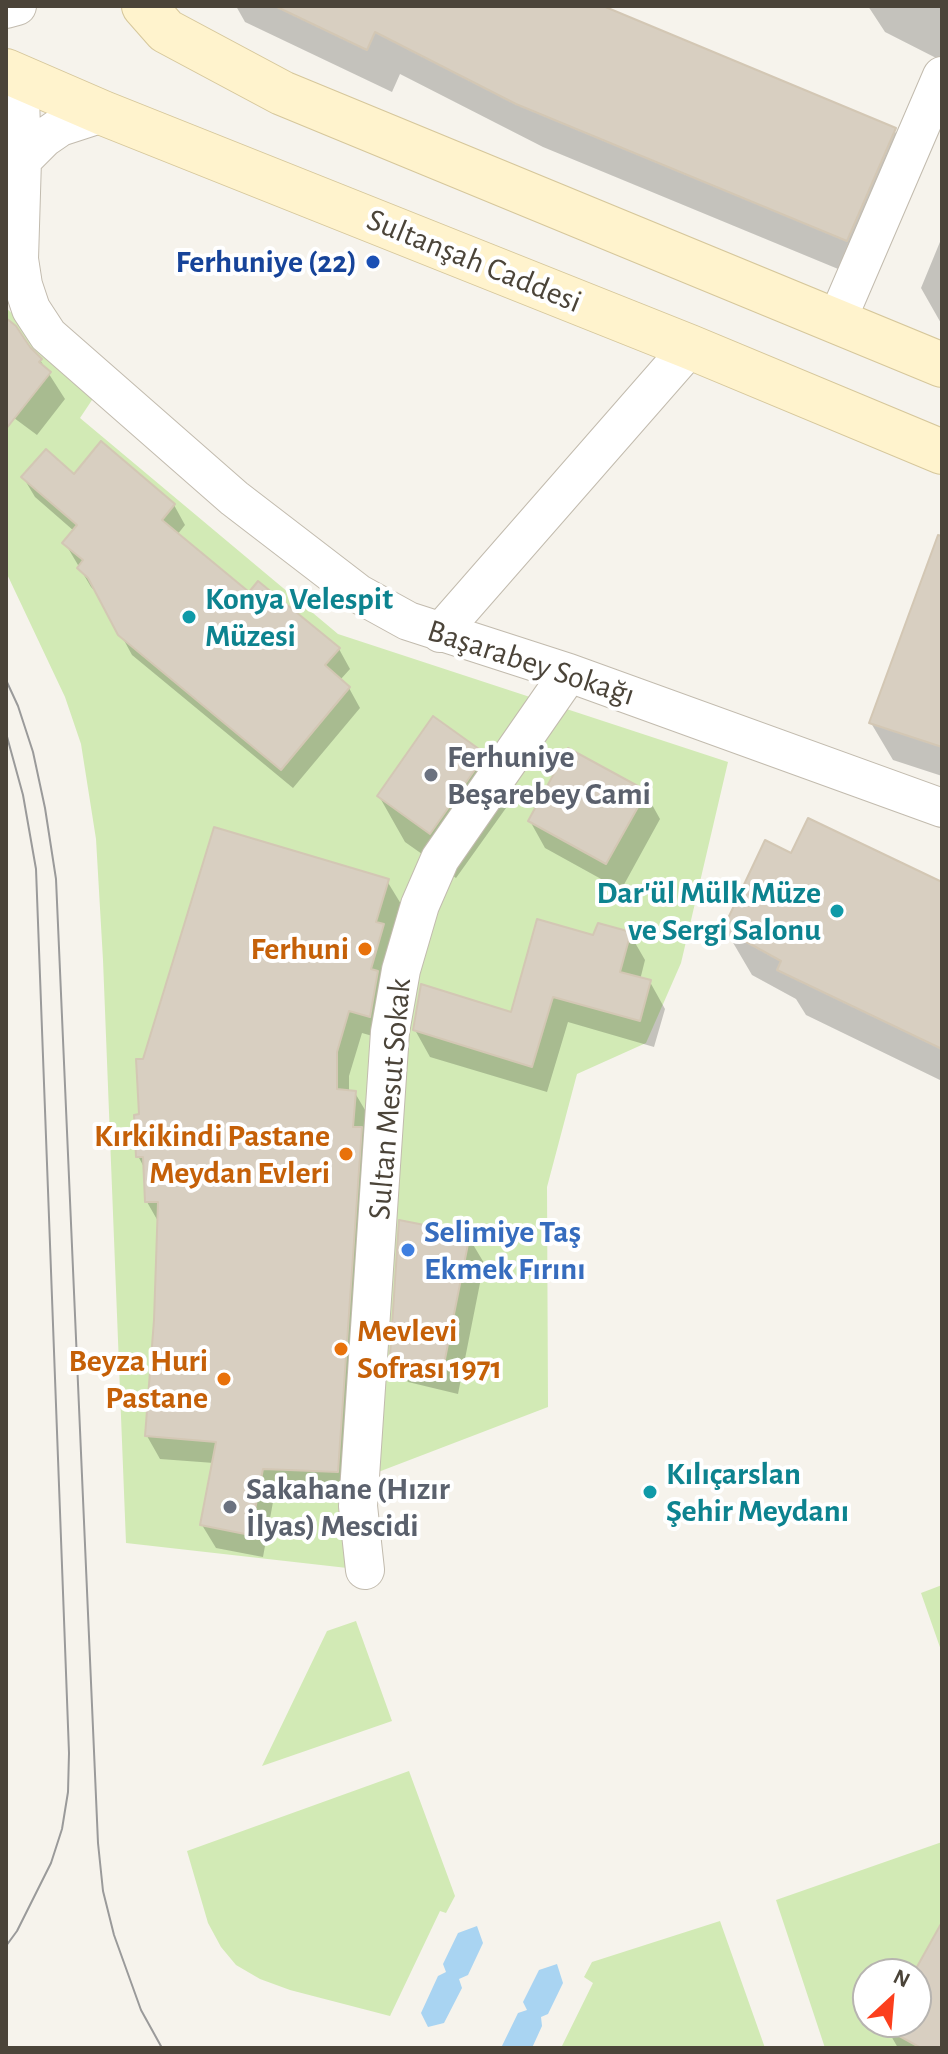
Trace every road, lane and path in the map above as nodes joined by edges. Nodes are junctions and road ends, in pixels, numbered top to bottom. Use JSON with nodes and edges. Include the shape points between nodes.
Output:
{"nodes":[{"id":1,"x":17,"y":6,"type":"edge"},
{"id":2,"x":144,"y":6,"type":"edge"},
{"id":3,"x":6,"y":9,"type":"edge"},
{"id":4,"x":10,"y":72,"type":"edge"},
{"id":5,"x":942,"y":76,"type":"edge"},
{"id":6,"x":103,"y":113,"type":"junction"},
{"id":7,"x":22,"y":160,"type":"junction"},
{"id":8,"x":837,"y":320,"type":"junction"},
{"id":9,"x":690,"y":347,"type":"junction"},
{"id":10,"x":942,"y":365,"type":"edge"},
{"id":11,"x":942,"y":452,"type":"edge"},
{"id":12,"x":440,"y":633,"type":"junction"},
{"id":13,"x":569,"y":673,"type":"junction"},
{"id":14,"x":942,"y":808,"type":"edge"},
{"id":15,"x":365,"y":1570,"type":"dead end"}],
"edges":[{"from":1,"to":3,"type":"street"},
{"from":2,"to":8,"type":"street","via":[[166,31],[282,93]]},
{"from":4,"to":6,"type":"street","name":"Sultanşah Caddesi"},
{"from":4,"to":7,"type":"street","name":"Başarabey Sokağı","via":[[20,97]]},
{"from":5,"to":8,"type":"street"},
{"from":6,"to":7,"type":"street","via":[[60,127]]},
{"from":6,"to":9,"type":"street","name":"Sultanşah Caddesi"},
{"from":7,"to":12,"type":"street","name":"Başarabey Sokağı","via":[[19,259],[31,309],[48,335],[234,498],[359,594]]},
{"from":8,"to":10,"type":"street"},
{"from":9,"to":11,"type":"street","name":"Sultanşah Caddesi"},
{"from":9,"to":12,"type":"street"},
{"from":12,"to":13,"type":"street","name":"Başarabey Sokağı"},
{"from":13,"to":14,"type":"street","name":"Başarabey Sokağı"},
{"from":13,"to":15,"type":"street","name":"Sultan Mesut Sokak","via":[[440,859],[401,970],[390,1032],[358,1506]]}]}
